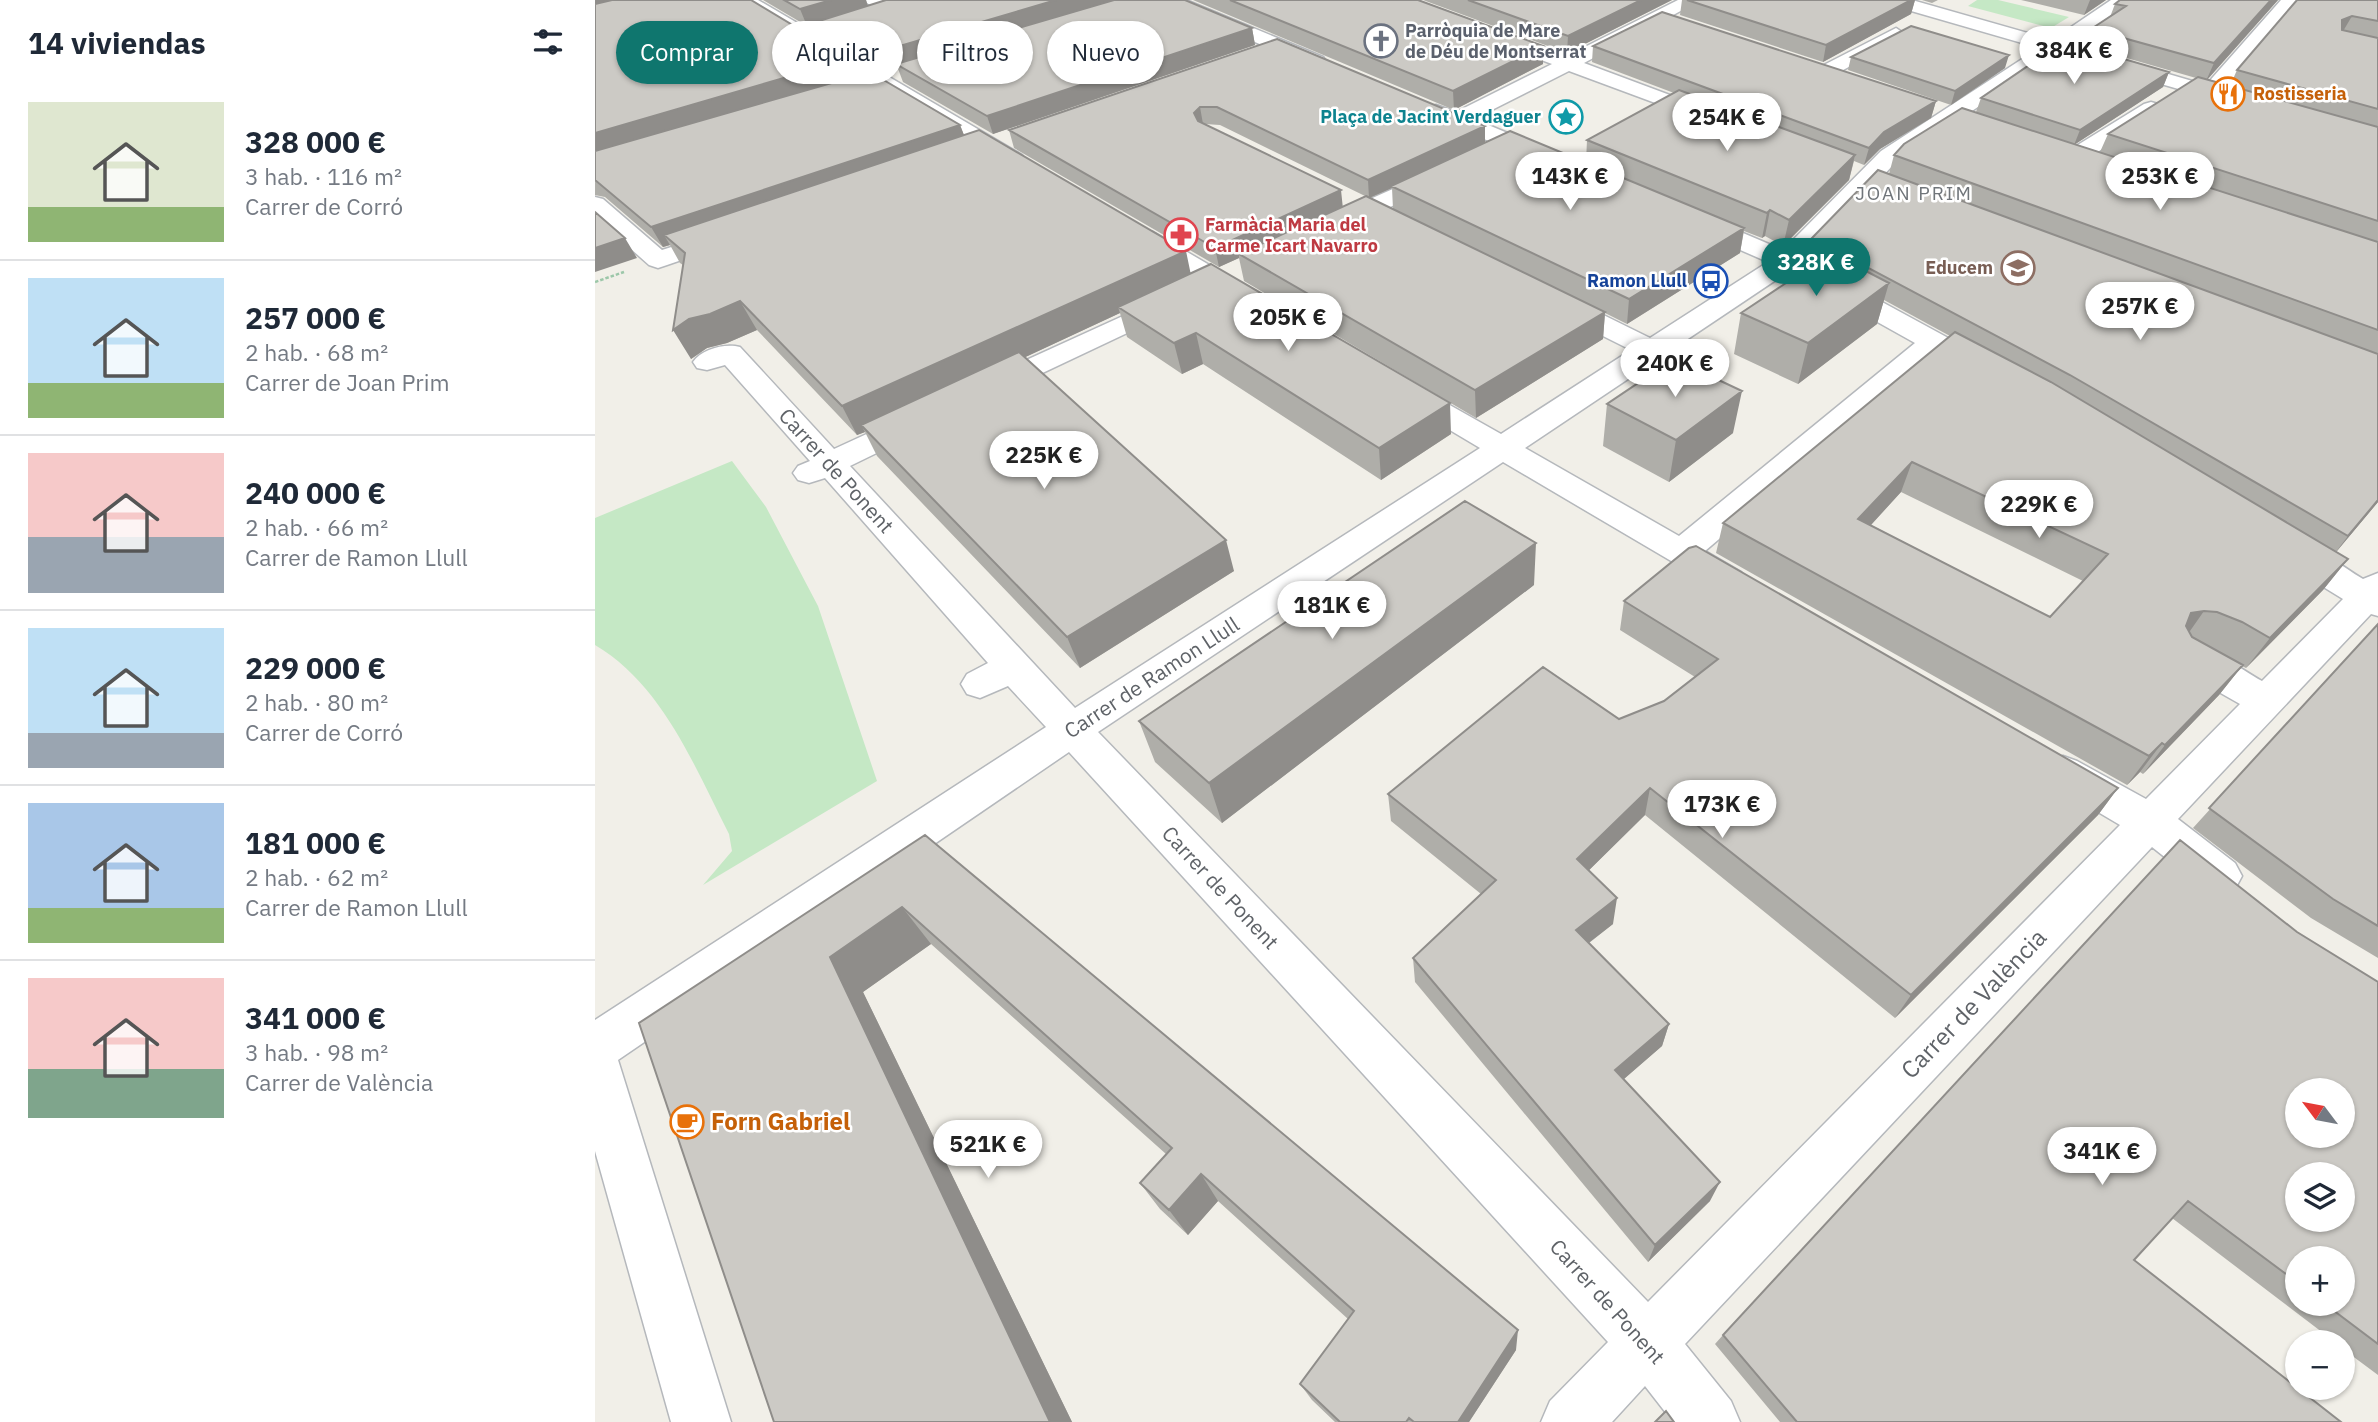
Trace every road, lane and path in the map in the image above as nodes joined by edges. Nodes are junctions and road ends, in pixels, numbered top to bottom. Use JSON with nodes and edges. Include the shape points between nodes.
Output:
{"nodes":[{"id":1,"x":745,"y":0,"type":"edge"},
{"id":2,"x":872,"y":0,"type":"edge"},
{"id":3,"x":1171,"y":0,"type":"edge"},
{"id":4,"x":1399,"y":0,"type":"edge"},
{"id":5,"x":1692,"y":0,"type":"edge"},
{"id":6,"x":1893,"y":0,"type":"edge"},
{"id":7,"x":1958,"y":0,"type":"edge"},
{"id":8,"x":2123,"y":0,"type":"edge"},
{"id":9,"x":2291,"y":0,"type":"edge"},
{"id":10,"x":1419,"y":5,"type":"edge"},
{"id":11,"x":1938,"y":13,"type":"junction"},
{"id":12,"x":1658,"y":18,"type":"junction"},
{"id":13,"x":798,"y":21,"type":"edge"},
{"id":14,"x":850,"y":21,"type":"edge"},
{"id":15,"x":1683,"y":26,"type":"edge"},
{"id":16,"x":1279,"y":46,"type":"junction"},
{"id":17,"x":2056,"y":47,"type":"junction"},
{"id":18,"x":1253,"y":55,"type":"edge"},
{"id":19,"x":1569,"y":63,"type":"junction"},
{"id":20,"x":1330,"y":67,"type":"edge"},
{"id":21,"x":1849,"y":81,"type":"edge"},
{"id":22,"x":863,"y":84,"type":"edge"},
{"id":23,"x":885,"y":84,"type":"edge"},
{"id":24,"x":2186,"y":85,"type":"junction"},
{"id":25,"x":852,"y":87,"type":"edge"},
{"id":26,"x":2211,"y":92,"type":"junction"},
{"id":27,"x":2249,"y":103,"type":"edge"},
{"id":28,"x":1419,"y":104,"type":"edge"},
{"id":29,"x":1927,"y":107,"type":"edge"},
{"id":30,"x":1953,"y":116,"type":"junction"},
{"id":31,"x":1457,"y":120,"type":"junction"},
{"id":32,"x":1725,"y":123,"type":"edge"},
{"id":33,"x":1984,"y":126,"type":"edge"},
{"id":34,"x":1016,"y":136,"type":"edge"},
{"id":35,"x":1510,"y":143,"type":"junction"},
{"id":36,"x":989,"y":145,"type":"junction"},
{"id":37,"x":2050,"y":147,"type":"edge"},
{"id":38,"x":964,"y":154,"type":"edge"},
{"id":39,"x":1486,"y":154,"type":"edge"},
{"id":40,"x":2076,"y":156,"type":"junction"},
{"id":41,"x":1463,"y":164,"type":"edge"},
{"id":42,"x":2102,"y":164,"type":"edge"},
{"id":43,"x":1565,"y":165,"type":"edge"},
{"id":44,"x":1037,"y":174,"type":"edge"},
{"id":45,"x":1344,"y":197,"type":"dead end"},
{"id":46,"x":595,"y":204,"type":"edge"},
{"id":47,"x":1368,"y":208,"type":"junction"},
{"id":48,"x":1675,"y":213,"type":"edge"},
{"id":49,"x":1393,"y":221,"type":"edge"},
{"id":50,"x":1121,"y":223,"type":"edge"},
{"id":51,"x":747,"y":229,"type":"edge"},
{"id":52,"x":1317,"y":232,"type":"edge"},
{"id":53,"x":1787,"y":261,"type":"junction"},
{"id":54,"x":1229,"y":274,"type":"junction"},
{"id":55,"x":1528,"y":288,"type":"edge"},
{"id":56,"x":1264,"y":308,"type":"edge"},
{"id":57,"x":1933,"y":342,"type":"junction"},
{"id":58,"x":1651,"y":349,"type":"junction"},
{"id":59,"x":719,"y":357,"type":"dead end"},
{"id":60,"x":1382,"y":378,"type":"edge"},
{"id":61,"x":2014,"y":386,"type":"edge"},
{"id":62,"x":1501,"y":448,"type":"junction"},
{"id":63,"x":817,"y":469,"type":"junction"},
{"id":64,"x":2262,"y":534,"type":"edge"},
{"id":65,"x":1682,"y":552,"type":"junction"},
{"id":66,"x":1753,"y":594,"type":"edge"},
{"id":67,"x":2375,"y":596,"type":"edge"},
{"id":68,"x":2185,"y":655,"type":"edge"},
{"id":69,"x":2267,"y":701,"type":"junction"},
{"id":70,"x":1072,"y":730,"type":"junction"},
{"id":71,"x":2029,"y":752,"type":"edge"},
{"id":72,"x":2149,"y":821,"type":"junction"},
{"id":73,"x":2253,"y":902,"type":"edge"},
{"id":74,"x":595,"y":1047,"type":"edge"},
{"id":75,"x":595,"y":1064,"type":"edge"},
{"id":76,"x":1648,"y":1344,"type":"junction"},
{"id":77,"x":701,"y":1422,"type":"edge"},
{"id":78,"x":1571,"y":1422,"type":"edge"},
{"id":79,"x":1710,"y":1422,"type":"edge"}],
"edges":[{"from":1,"to":13,"type":"street"},
{"from":2,"to":14,"type":"street","via":[[889,9]]},
{"from":3,"to":16,"type":"street"},
{"from":4,"to":10,"type":"street"},
{"from":5,"to":12,"type":"street"},
{"from":6,"to":11,"type":"street"},
{"from":7,"to":11,"type":"street"},
{"from":8,"to":17,"type":"street","name":"Carrer de Ramon Llull"},
{"from":9,"to":26,"type":"street"},
{"from":10,"to":19,"type":"street","via":[[1472,34]]},
{"from":11,"to":17,"type":"street"},
{"from":11,"to":21,"type":"street","via":[[1899,38],[1817,71]]},
{"from":12,"to":15,"type":"street"},
{"from":12,"to":19,"type":"street"},
{"from":16,"to":18,"type":"street"},
{"from":16,"to":20,"type":"street"},
{"from":17,"to":24,"type":"street"},
{"from":17,"to":30,"type":"street","name":"Carrer de Ramon Llull"},
{"from":19,"to":31,"type":"street"},
{"from":19,"to":32,"type":"street"},
{"from":22,"to":25,"type":"street"},
{"from":23,"to":36,"type":"street"},
{"from":24,"to":26,"type":"street"},
{"from":24,"to":40,"type":"street"},
{"from":26,"to":27,"type":"street"},
{"from":28,"to":31,"type":"street"},
{"from":29,"to":30,"type":"street"},
{"from":30,"to":33,"type":"street"},
{"from":30,"to":53,"type":"street","name":"Carrer de Ramon Llull","via":[[1889,156]]},
{"from":31,"to":35,"type":"street"},
{"from":34,"to":36,"type":"street"},
{"from":35,"to":39,"type":"street"},
{"from":35,"to":43,"type":"street"},
{"from":36,"to":38,"type":"street"},
{"from":36,"to":44,"type":"street"},
{"from":37,"to":40,"type":"street"},
{"from":40,"to":42,"type":"street"},
{"from":41,"to":47,"type":"street"},
{"from":45,"to":47,"type":"street"},
{"from":46,"to":51,"type":"street","via":[[658,260]]},
{"from":47,"to":49,"type":"street"},
{"from":47,"to":52,"type":"street"},
{"from":48,"to":53,"type":"street"},
{"from":50,"to":54,"type":"street"},
{"from":53,"to":57,"type":"street"},
{"from":53,"to":58,"type":"street","name":"Carrer de Ramon Llull"},
{"from":54,"to":56,"type":"street"},
{"from":54,"to":63,"type":"street"},
{"from":55,"to":58,"type":"street"},
{"from":57,"to":61,"type":"street"},
{"from":57,"to":65,"type":"street"},
{"from":58,"to":62,"type":"street","name":"Carrer de Ramon Llull"},
{"from":59,"to":63,"type":"street","name":"Carrer de Ponent"},
{"from":60,"to":62,"type":"street"},
{"from":62,"to":65,"type":"street"},
{"from":62,"to":70,"type":"street","name":"Carrer de Ramon Llull"},
{"from":63,"to":70,"type":"street","name":"Carrer de Ponent","via":[[997,675]]},
{"from":64,"to":67,"type":"street"},
{"from":65,"to":66,"type":"street"},
{"from":67,"to":69,"type":"street","name":"Carrer de València"},
{"from":68,"to":69,"type":"street"},
{"from":69,"to":72,"type":"street","name":"Carrer de València"},
{"from":70,"to":74,"type":"street","name":"Carrer de Ramon Llull"},
{"from":70,"to":76,"type":"street","name":"Carrer de Ponent"},
{"from":71,"to":72,"type":"street"},
{"from":72,"to":73,"type":"street"},
{"from":72,"to":76,"type":"street","name":"Carrer de València"},
{"from":75,"to":77,"type":"street"},
{"from":76,"to":78,"type":"street","name":"Carrer de València"},
{"from":76,"to":79,"type":"street","name":"Carrer de Ponent"}]}
